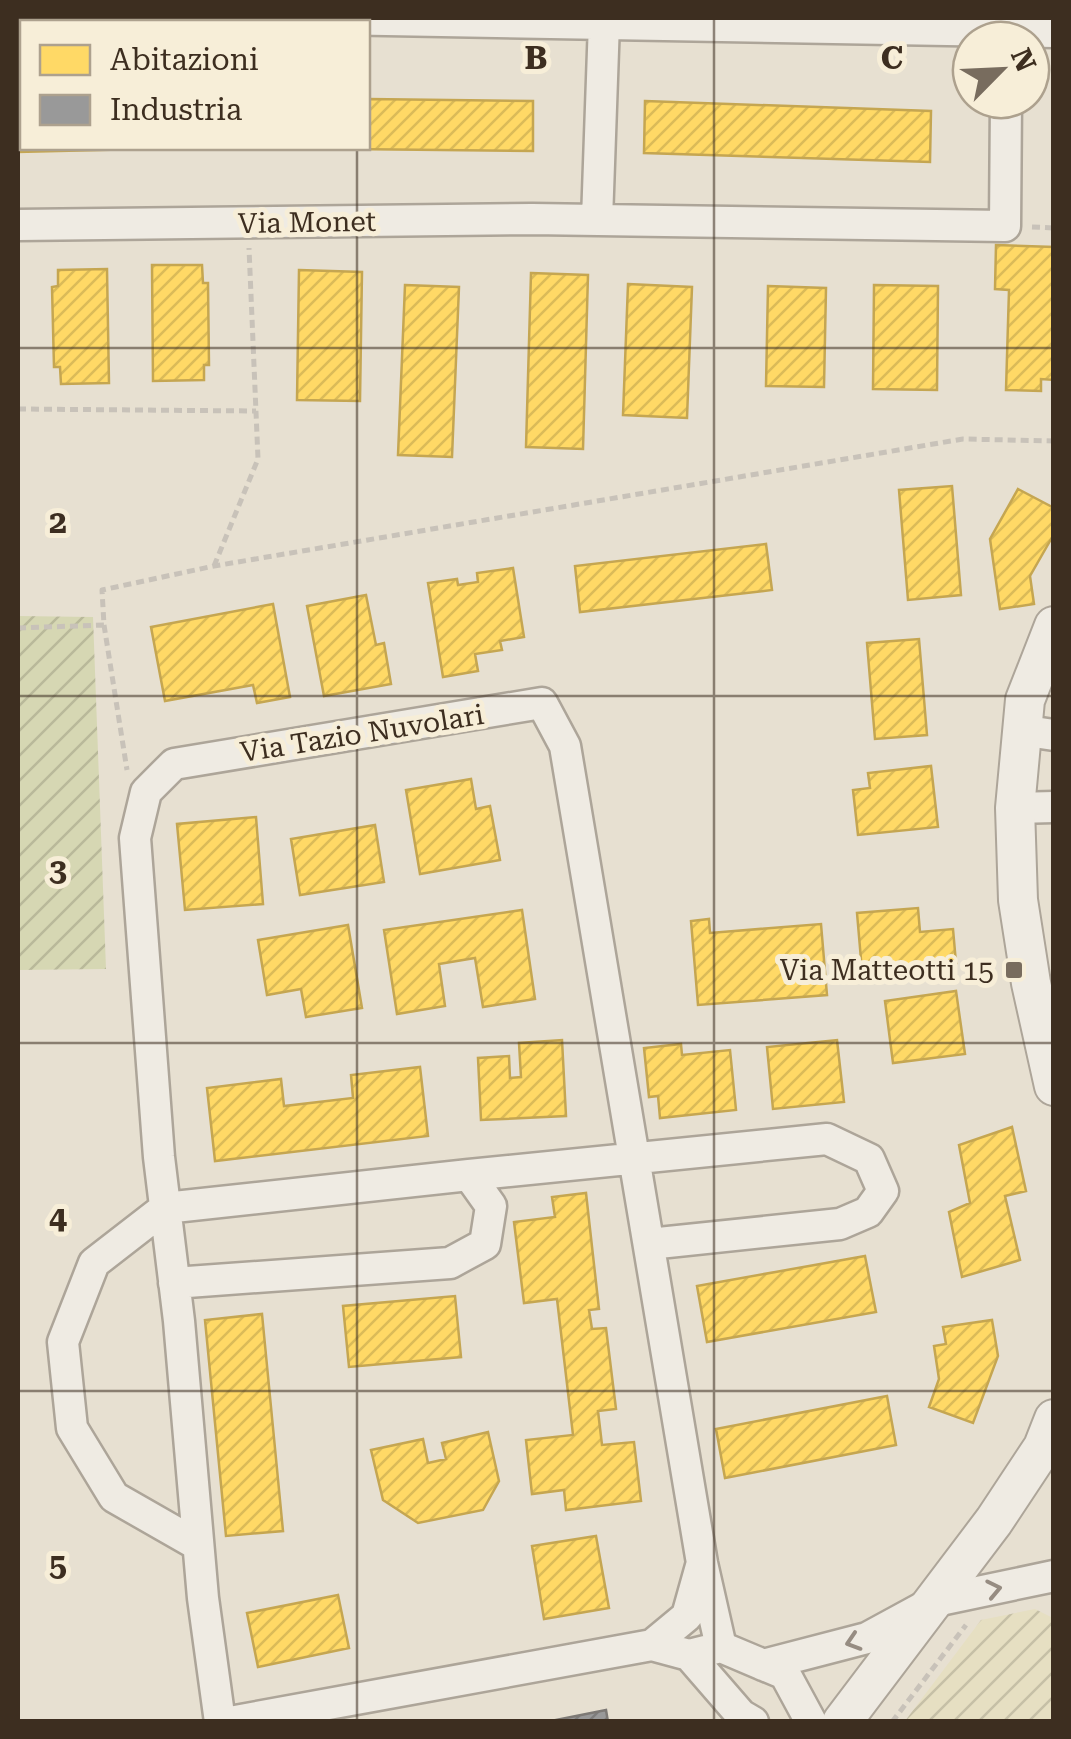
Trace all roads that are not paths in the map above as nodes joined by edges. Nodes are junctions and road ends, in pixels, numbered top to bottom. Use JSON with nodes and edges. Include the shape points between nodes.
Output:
{"nodes":[{"id":1,"x":204,"y":20,"type":"edge"},
{"id":2,"x":604,"y":22,"type":"junction"},
{"id":3,"x":1054,"y":32,"type":"edge"},
{"id":4,"x":1006,"y":120,"type":"edge"},
{"id":5,"x":597,"y":220,"type":"junction"},
{"id":6,"x":18,"y":225,"type":"edge"},
{"id":7,"x":1054,"y":626,"type":"edge"},
{"id":8,"x":1037,"y":733,"type":"edge"},
{"id":9,"x":1054,"y":807,"type":"edge"},
{"id":10,"x":1015,"y":808,"type":"junction"},
{"id":11,"x":1054,"y":1086,"type":"edge"},
{"id":12,"x":635,"y":1158,"type":"junction"},
{"id":13,"x":469,"y":1175,"type":"junction"},
{"id":14,"x":165,"y":1208,"type":"junction"},
{"id":15,"x":649,"y":1244,"type":"junction"},
{"id":16,"x":174,"y":1282,"type":"junction"},
{"id":17,"x":1054,"y":1418,"type":"edge"},
{"id":18,"x":198,"y":1545,"type":"junction"},
{"id":19,"x":702,"y":1563,"type":"junction"},
{"id":20,"x":1054,"y":1576,"type":"edge"},
{"id":21,"x":935,"y":1601,"type":"junction"},
{"id":22,"x":652,"y":1645,"type":"junction"},
{"id":23,"x":721,"y":1647,"type":"junction"},
{"id":24,"x":690,"y":1655,"type":"junction"},
{"id":25,"x":763,"y":1665,"type":"junction"},
{"id":26,"x":745,"y":1719,"type":"edge"},
{"id":27,"x":220,"y":1722,"type":"edge"},
{"id":28,"x":230,"y":1722,"type":"edge"},
{"id":29,"x":811,"y":1722,"type":"edge"},
{"id":30,"x":842,"y":1722,"type":"edge"}],
"edges":[{"from":1,"to":2,"type":"street"},
{"from":2,"to":3,"type":"street"},
{"from":2,"to":5,"type":"street"},
{"from":4,"to":5,"type":"street","name":"Via Monet","via":[[1005,226]]},
{"from":5,"to":6,"type":"street","name":"Via Monet"},
{"from":7,"to":8,"type":"street","via":[[1025,700]]},
{"from":8,"to":10,"type":"street"},
{"from":9,"to":10,"type":"street"},
{"from":10,"to":11,"type":"street","via":[[1018,900]]},
{"from":12,"to":13,"type":"street"},
{"from":12,"to":14,"type":"street","name":"Via Tazio Nuvolari","via":[[565,746],[542,703],[174,764],[146,792],[135,838]]},
{"from":12,"to":15,"type":"street","name":"Via Tazio Nuvolari"},
{"from":12,"to":15,"type":"street","via":[[827,1139],[870,1160],[883,1190],[868,1212],[840,1224]]},
{"from":13,"to":14,"type":"street"},
{"from":13,"to":16,"type":"street","via":[[491,1206],[485,1244],[450,1263]]},
{"from":14,"to":16,"type":"street"},
{"from":14,"to":18,"type":"street","via":[[94,1263],[63,1342],[72,1428],[114,1497]]},
{"from":15,"to":19,"type":"street","name":"Via Tazio Nuvolari"},
{"from":16,"to":18,"type":"street"},
{"from":17,"to":21,"type":"street","via":[[1043,1447]]},
{"from":18,"to":27,"type":"street"},
{"from":19,"to":22,"type":"street","via":[[687,1616]]},
{"from":19,"to":23,"type":"street","name":"Via Tazio Nuvolari"},
{"from":21,"to":20,"type":"street","one_way":true},
{"from":21,"to":25,"type":"street","one_way":true,"via":[[867,1638]]},
{"from":21,"to":30,"type":"street"},
{"from":22,"to":24,"type":"street"},
{"from":22,"to":28,"type":"street"},
{"from":23,"to":24,"type":"street"},
{"from":23,"to":25,"type":"street"},
{"from":24,"to":26,"type":"street"},
{"from":25,"to":29,"type":"street","via":[[785,1674]]}]}
